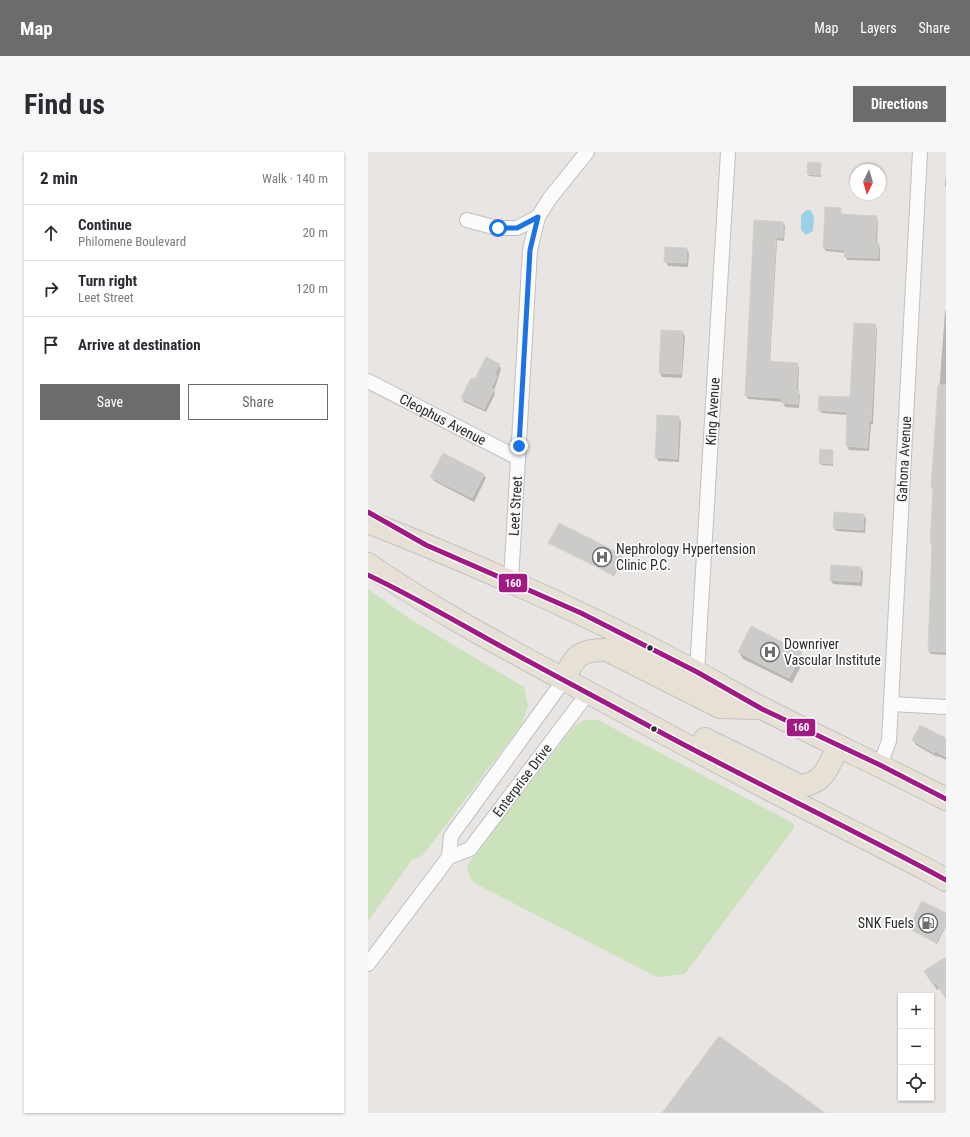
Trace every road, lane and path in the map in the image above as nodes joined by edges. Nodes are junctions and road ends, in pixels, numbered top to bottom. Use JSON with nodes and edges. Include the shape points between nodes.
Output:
{"nodes":[{"id":1,"x":587,"y":152,"type":"edge"},
{"id":2,"x":728,"y":152,"type":"edge"},
{"id":3,"x":920,"y":152,"type":"edge"},
{"id":4,"x":538,"y":217,"type":"junction"},
{"id":5,"x":467,"y":220,"type":"dead end"},
{"id":6,"x":368,"y":381,"type":"edge"},
{"id":7,"x":518,"y":458,"type":"junction"},
{"id":8,"x":368,"y":512,"type":"edge"},
{"id":9,"x":368,"y":522,"type":"edge"},
{"id":10,"x":426,"y":545,"type":"junction"},
{"id":11,"x":368,"y":564,"type":"edge"},
{"id":12,"x":368,"y":575,"type":"edge"},
{"id":13,"x":511,"y":581,"type":"junction"},
{"id":14,"x":413,"y":596,"type":"junction"},
{"id":15,"x":697,"y":672,"type":"junction"},
{"id":16,"x":564,"y":680,"type":"junction"},
{"id":17,"x":597,"y":698,"type":"junction"},
{"id":18,"x":891,"y":704,"type":"junction"},
{"id":19,"x":946,"y":707,"type":"edge"},
{"id":20,"x":762,"y":709,"type":"junction"},
{"id":21,"x":838,"y":746,"type":"junction"},
{"id":22,"x":880,"y":765,"type":"junction"},
{"id":23,"x":946,"y":799,"type":"edge"},
{"id":24,"x":893,"y":851,"type":"junction"},
{"id":25,"x":449,"y":857,"type":"junction"},
{"id":26,"x":946,"y":869,"type":"edge"},
{"id":27,"x":946,"y":880,"type":"edge"},
{"id":28,"x":368,"y":964,"type":"edge"}],
"edges":[{"from":1,"to":4,"type":"street"},
{"from":2,"to":15,"type":"street","name":"King Avenue"},
{"from":3,"to":18,"type":"street","name":"Gahona Avenue"},
{"from":4,"to":5,"type":"street","via":[[517,228],[498,228]]},
{"from":4,"to":7,"type":"street","name":"Leet Street","via":[[530,250]]},
{"from":6,"to":7,"type":"street","name":"Cleophus Avenue"},
{"from":7,"to":13,"type":"street","name":"Leet Street"},
{"from":8,"to":10,"type":"highway"},
{"from":9,"to":10,"type":"highway"},
{"from":10,"to":13,"type":"highway"},
{"from":11,"to":14,"type":"highway"},
{"from":12,"to":14,"type":"highway"},
{"from":13,"to":15,"type":"highway"},
{"from":14,"to":16,"type":"highway"},
{"from":15,"to":20,"type":"highway"},
{"from":16,"to":17,"type":"highway"},
{"from":16,"to":20,"type":"highway","via":[[575,658],[584,652],[607,650],[720,707]]},
{"from":16,"to":25,"type":"street","name":"Enterprise Drive","via":[[451,836]]},
{"from":17,"to":21,"type":"highway","via":[[657,714],[800,786],[812,784],[821,778]]},
{"from":17,"to":24,"type":"highway"},
{"from":17,"to":25,"type":"street","name":"Enterprise Drive","via":[[470,849]]},
{"from":18,"to":19,"type":"street"},
{"from":18,"to":22,"type":"street","name":"Gahona Avenue","via":[[889,741]]},
{"from":20,"to":21,"type":"highway"},
{"from":21,"to":22,"type":"highway"},
{"from":22,"to":23,"type":"highway"},
{"from":24,"to":26,"type":"highway"},
{"from":24,"to":27,"type":"highway"},
{"from":25,"to":28,"type":"street"}]}
